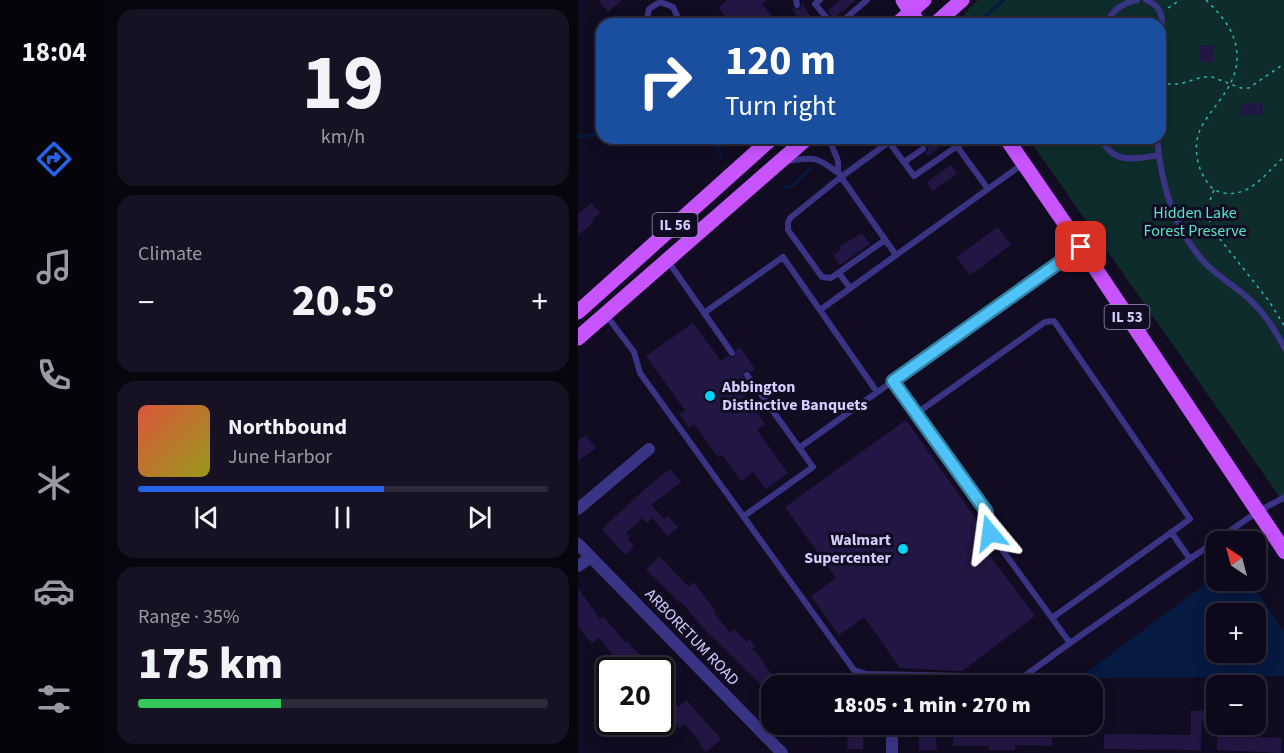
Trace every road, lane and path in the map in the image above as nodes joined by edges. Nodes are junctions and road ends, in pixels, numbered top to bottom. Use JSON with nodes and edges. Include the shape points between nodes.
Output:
{"nodes":[{"id":1,"x":820,"y":0,"type":"edge"},
{"id":2,"x":867,"y":0,"type":"edge"},
{"id":3,"x":926,"y":0,"type":"edge"},
{"id":4,"x":962,"y":0,"type":"edge"},
{"id":5,"x":1137,"y":0,"type":"edge"},
{"id":6,"x":1146,"y":0,"type":"edge"},
{"id":7,"x":1180,"y":0,"type":"edge"},
{"id":8,"x":1206,"y":0,"type":"edge"},
{"id":9,"x":911,"y":12,"type":"edge"},
{"id":10,"x":1161,"y":12,"type":"junction"},
{"id":11,"x":647,"y":18,"type":"edge"},
{"id":12,"x":676,"y":18,"type":"edge"},
{"id":13,"x":827,"y":18,"type":"edge"},
{"id":14,"x":846,"y":18,"type":"edge"},
{"id":15,"x":936,"y":18,"type":"edge"},
{"id":16,"x":944,"y":18,"type":"edge"},
{"id":17,"x":1109,"y":18,"type":"edge"},
{"id":18,"x":1162,"y":18,"type":"edge"},
{"id":19,"x":1284,"y":63,"type":"edge"},
{"id":20,"x":1166,"y":84,"type":"edge"},
{"id":21,"x":1231,"y":84,"type":"junction"},
{"id":22,"x":755,"y":144,"type":"edge"},
{"id":23,"x":799,"y":144,"type":"edge"},
{"id":24,"x":832,"y":144,"type":"edge"},
{"id":25,"x":885,"y":144,"type":"edge"},
{"id":26,"x":893,"y":144,"type":"edge"},
{"id":27,"x":960,"y":144,"type":"edge"},
{"id":28,"x":1010,"y":144,"type":"edge"},
{"id":29,"x":1105,"y":144,"type":"edge"},
{"id":30,"x":1158,"y":144,"type":"edge"},
{"id":31,"x":957,"y":146,"type":"junction"},
{"id":32,"x":923,"y":149,"type":"dead end"},
{"id":33,"x":1159,"y":155,"type":"junction"},
{"id":34,"x":1284,"y":156,"type":"edge"},
{"id":35,"x":780,"y":161,"type":"junction"},
{"id":36,"x":904,"y":162,"type":"junction"},
{"id":37,"x":1024,"y":163,"type":"junction"},
{"id":38,"x":839,"y":174,"type":"junction"},
{"id":39,"x":988,"y":189,"type":"junction"},
{"id":40,"x":1214,"y":190,"type":"junction"},
{"id":41,"x":885,"y":240,"type":"junction"},
{"id":42,"x":1081,"y":247,"type":"junction"},
{"id":43,"x":896,"y":255,"type":"junction"},
{"id":44,"x":667,"y":260,"type":"junction"},
{"id":45,"x":839,"y":273,"type":"junction"},
{"id":46,"x":850,"y":288,"type":"junction"},
{"id":47,"x":820,"y":310,"type":"junction"},
{"id":48,"x":578,"y":312,"type":"edge"},
{"id":49,"x":704,"y":313,"type":"junction"},
{"id":50,"x":605,"y":314,"type":"junction"},
{"id":51,"x":1284,"y":327,"type":"edge"},
{"id":52,"x":578,"y":338,"type":"edge"},
{"id":53,"x":1284,"y":349,"type":"edge"},
{"id":54,"x":732,"y":353,"type":"dead end"},
{"id":55,"x":747,"y":375,"type":"dead end"},
{"id":56,"x":893,"y":381,"type":"junction"},
{"id":57,"x":877,"y":392,"type":"junction"},
{"id":58,"x":917,"y":413,"type":"junction"},
{"id":59,"x":799,"y":448,"type":"junction"},
{"id":60,"x":649,"y":449,"type":"dead end"},
{"id":61,"x":1284,"y":497,"type":"edge"},
{"id":62,"x":578,"y":509,"type":"edge"},
{"id":63,"x":1257,"y":512,"type":"junction"},
{"id":64,"x":744,"y":516,"type":"junction"},
{"id":65,"x":1171,"y":532,"type":"junction"},
{"id":66,"x":578,"y":544,"type":"edge"},
{"id":67,"x":1284,"y":552,"type":"edge"},
{"id":68,"x":591,"y":557,"type":"junction"},
{"id":69,"x":1190,"y":559,"type":"junction"},
{"id":70,"x":578,"y":566,"type":"edge"},
{"id":71,"x":1052,"y":618,"type":"junction"},
{"id":72,"x":1070,"y":643,"type":"junction"},
{"id":73,"x":892,"y":735,"type":"edge"},
{"id":74,"x":782,"y":753,"type":"edge"},
{"id":75,"x":892,"y":753,"type":"edge"}],
"edges":[{"from":1,"to":13,"type":"lane","via":[[815,4]]},
{"from":2,"to":14,"type":"lane"},
{"from":3,"to":9,"type":"main road"},
{"from":3,"to":15,"type":"main road"},
{"from":4,"to":16,"type":"main road"},
{"from":5,"to":17,"type":"lane","via":[[1120,6]]},
{"from":6,"to":10,"type":"lane"},
{"from":7,"to":10,"type":"path"},
{"from":8,"to":21,"type":"path","via":[[1235,39],[1236,71]]},
{"from":10,"to":18,"type":"lane"},
{"from":11,"to":12,"type":"lane","via":[[649,9],[660,2],[673,7]]},
{"from":19,"to":21,"type":"path","via":[[1249,88]]},
{"from":20,"to":21,"type":"path","via":[[1202,77]]},
{"from":21,"to":40,"type":"path","via":[[1198,137],[1198,166]]},
{"from":22,"to":48,"type":"main road","number":"IL 56"},
{"from":23,"to":35,"type":"main road","number":"IL 56"},
{"from":24,"to":38,"type":"lane"},
{"from":25,"to":38,"type":"lane"},
{"from":26,"to":36,"type":"lane"},
{"from":27,"to":31,"type":"lane"},
{"from":28,"to":37,"type":"main road","number":"IL 53"},
{"from":29,"to":33,"type":"lane","via":[[1121,158]]},
{"from":30,"to":33,"type":"lane"},
{"from":31,"to":36,"type":"lane","via":[[914,176]]},
{"from":31,"to":39,"type":"lane"},
{"from":32,"to":36,"type":"lane"},
{"from":33,"to":53,"type":"lane","via":[[1166,191],[1188,241],[1206,264],[1263,312]]},
{"from":34,"to":40,"type":"path","via":[[1244,192]]},
{"from":35,"to":38,"type":"lane","via":[[816,158]]},
{"from":35,"to":44,"type":"main road","number":"IL 56"},
{"from":37,"to":39,"type":"lane"},
{"from":37,"to":42,"type":"main road","number":"IL 53"},
{"from":38,"to":41,"type":"lane"},
{"from":38,"to":45,"type":"lane","via":[[788,224],[788,230],[822,277],[831,278]]},
{"from":39,"to":43,"type":"lane"},
{"from":40,"to":51,"type":"path","via":[[1207,208],[1209,222]]},
{"from":41,"to":43,"type":"lane"},
{"from":41,"to":45,"type":"lane"},
{"from":42,"to":56,"type":"lane"},
{"from":42,"to":63,"type":"main road","number":"IL 53"},
{"from":43,"to":46,"type":"lane"},
{"from":44,"to":49,"type":"lane"},
{"from":44,"to":50,"type":"main road","number":"IL 56"},
{"from":45,"to":46,"type":"lane"},
{"from":46,"to":47,"type":"lane"},
{"from":47,"to":49,"type":"lane","via":[[783,257]]},
{"from":47,"to":57,"type":"lane"},
{"from":49,"to":54,"type":"lane"},
{"from":50,"to":52,"type":"main road","number":"IL 56"},
{"from":50,"to":64,"type":"lane","via":[[634,352],[640,373]]},
{"from":55,"to":59,"type":"lane"},
{"from":56,"to":57,"type":"lane"},
{"from":56,"to":58,"type":"lane"},
{"from":57,"to":59,"type":"lane"},
{"from":58,"to":65,"type":"lane","via":[[1045,322],[1054,321],[1190,519]]},
{"from":58,"to":71,"type":"lane","via":[[986,511],[990,533]]},
{"from":59,"to":64,"type":"lane","via":[[813,467]]},
{"from":60,"to":62,"type":"street"},
{"from":61,"to":63,"type":"lane"},
{"from":63,"to":67,"type":"main road","number":"IL 53"},
{"from":63,"to":69,"type":"lane"},
{"from":64,"to":72,"type":"lane","via":[[859,673],[1023,677]]},
{"from":65,"to":69,"type":"lane"},
{"from":65,"to":71,"type":"lane"},
{"from":66,"to":68,"type":"street","name":"ARBORETUM ROAD"},
{"from":68,"to":70,"type":"street"},
{"from":68,"to":74,"type":"street","name":"ARBORETUM ROAD"},
{"from":69,"to":72,"type":"lane"},
{"from":71,"to":72,"type":"lane"},
{"from":73,"to":75,"type":"street"}]}
